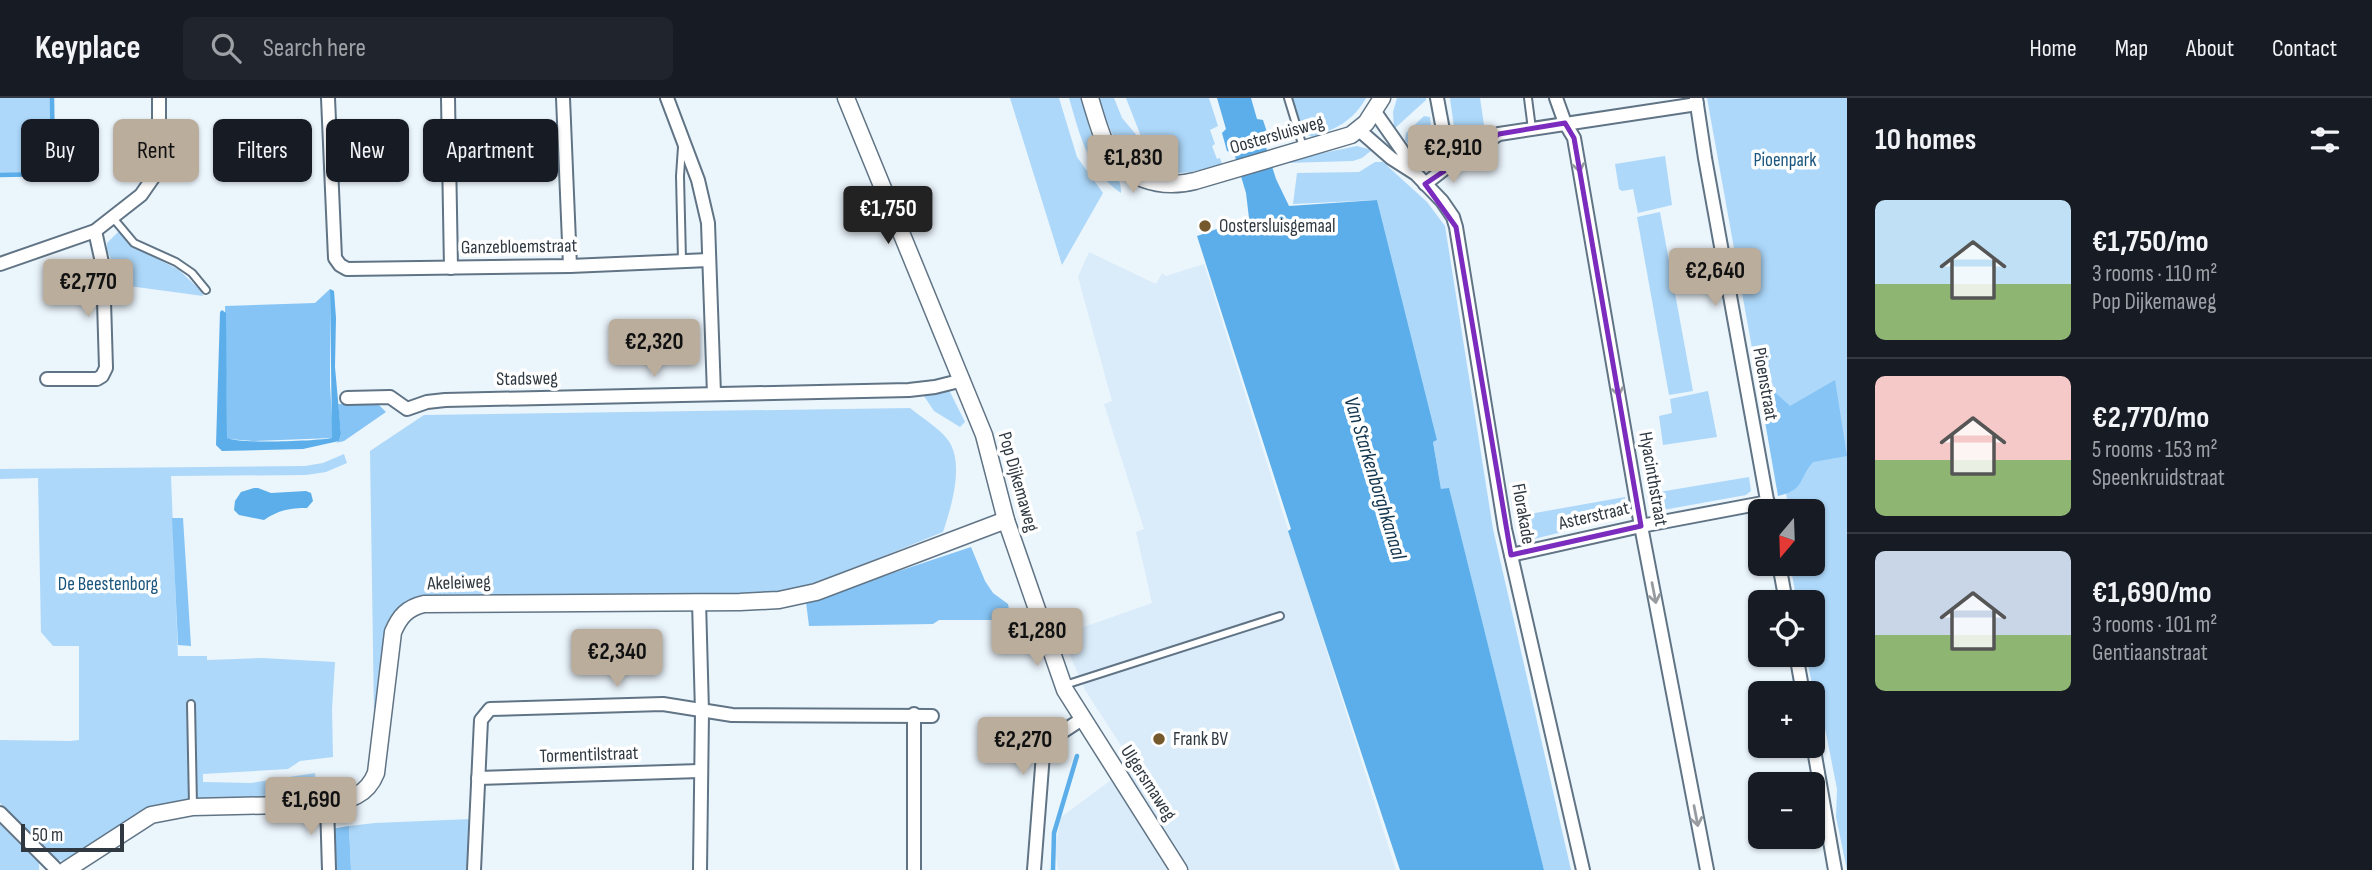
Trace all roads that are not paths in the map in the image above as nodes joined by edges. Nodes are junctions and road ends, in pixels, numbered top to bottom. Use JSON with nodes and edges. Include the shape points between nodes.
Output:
{"nodes":[{"id":1,"x":159,"y":98,"type":"edge"},
{"id":2,"x":328,"y":98,"type":"edge"},
{"id":3,"x":448,"y":98,"type":"edge"},
{"id":4,"x":563,"y":98,"type":"edge"},
{"id":5,"x":667,"y":98,"type":"edge"},
{"id":6,"x":846,"y":98,"type":"edge"},
{"id":7,"x":1090,"y":98,"type":"edge"},
{"id":8,"x":1288,"y":98,"type":"edge"},
{"id":9,"x":1437,"y":98,"type":"edge"},
{"id":10,"x":1528,"y":98,"type":"edge"},
{"id":11,"x":1556,"y":98,"type":"edge"},
{"id":12,"x":1697,"y":101,"type":"edge"},
{"id":13,"x":1378,"y":105,"type":"edge"},
{"id":14,"x":1565,"y":123,"type":"junction"},
{"id":15,"x":1532,"y":129,"type":"junction"},
{"id":16,"x":1359,"y":130,"type":"junction"},
{"id":17,"x":682,"y":142,"type":"junction"},
{"id":18,"x":1304,"y":149,"type":"junction"},
{"id":19,"x":1460,"y":157,"type":"junction"},
{"id":20,"x":1420,"y":179,"type":"junction"},
{"id":21,"x":112,"y":218,"type":"junction"},
{"id":22,"x":95,"y":231,"type":"junction"},
{"id":23,"x":682,"y":260,"type":"junction"},
{"id":24,"x":709,"y":260,"type":"junction"},
{"id":25,"x":0,"y":264,"type":"edge"},
{"id":26,"x":570,"y":265,"type":"junction"},
{"id":27,"x":451,"y":268,"type":"junction"},
{"id":28,"x":206,"y":290,"type":"dead end"},
{"id":29,"x":47,"y":379,"type":"dead end"},
{"id":30,"x":963,"y":380,"type":"junction"},
{"id":31,"x":714,"y":394,"type":"junction"},
{"id":32,"x":347,"y":398,"type":"dead end"},
{"id":33,"x":1767,"y":499,"type":"edge"},
{"id":34,"x":1748,"y":510,"type":"edge"},
{"id":35,"x":1006,"y":520,"type":"junction"},
{"id":36,"x":1641,"y":526,"type":"junction"},
{"id":37,"x":1511,"y":555,"type":"junction"},
{"id":38,"x":699,"y":601,"type":"junction"},
{"id":39,"x":1280,"y":617,"type":"dead end"},
{"id":40,"x":1063,"y":686,"type":"junction"},
{"id":41,"x":191,"y":704,"type":"dead end"},
{"id":42,"x":702,"y":712,"type":"junction"},
{"id":43,"x":914,"y":714,"type":"junction"},
{"id":44,"x":932,"y":716,"type":"dead end"},
{"id":45,"x":1082,"y":719,"type":"junction"},
{"id":46,"x":1815,"y":758,"type":"edge"},
{"id":47,"x":700,"y":771,"type":"junction"},
{"id":48,"x":478,"y":778,"type":"junction"},
{"id":49,"x":327,"y":804,"type":"junction"},
{"id":50,"x":193,"y":807,"type":"junction"},
{"id":51,"x":0,"y":813,"type":"edge"},
{"id":52,"x":57,"y":870,"type":"edge"},
{"id":53,"x":66,"y":870,"type":"edge"},
{"id":54,"x":328,"y":870,"type":"edge"},
{"id":55,"x":474,"y":870,"type":"edge"},
{"id":56,"x":700,"y":870,"type":"edge"},
{"id":57,"x":914,"y":870,"type":"edge"},
{"id":58,"x":1034,"y":870,"type":"edge"},
{"id":59,"x":1179,"y":870,"type":"edge"},
{"id":60,"x":1583,"y":870,"type":"edge"},
{"id":61,"x":1707,"y":870,"type":"edge"},
{"id":62,"x":1835,"y":870,"type":"edge"}],
"edges":[{"from":1,"to":21,"type":"street","via":[[156,172],[141,195]]},
{"from":2,"to":27,"type":"street","name":"Ganzebloemstraat","via":[[335,258],[340,265],[347,269]]},
{"from":3,"to":27,"type":"street"},
{"from":4,"to":26,"type":"street"},
{"from":5,"to":17,"type":"street"},
{"from":6,"to":30,"type":"street","name":"Pop Dijkemaweg"},
{"from":7,"to":18,"type":"street","name":"Oostersluisweg","via":[[1100,131],[1118,163],[1138,177],[1160,184],[1195,181]]},
{"from":8,"to":18,"type":"lane"},
{"from":9,"to":19,"type":"street","via":[[1443,130]]},
{"from":10,"to":15,"type":"lane"},
{"from":11,"to":14,"type":"street","name":"Hyacinthstraat"},
{"from":12,"to":14,"type":"street"},
{"from":12,"to":33,"type":"street","name":"Pioenstraat"},
{"from":13,"to":16,"type":"street","name":"Oostersluisweg"},
{"from":13,"to":20,"type":"street","name":"Florakade"},
{"from":14,"to":15,"type":"street"},
{"from":14,"to":36,"type":"street","name":"Hyacinthstraat","one_way":true,"via":[[1574,138]]},
{"from":15,"to":19,"type":"street","via":[[1499,134]]},
{"from":16,"to":18,"type":"street","name":"Oostersluisweg"},
{"from":16,"to":20,"type":"street","name":"Florakade"},
{"from":17,"to":23,"type":"lane"},
{"from":17,"to":24,"type":"street","via":[[704,203]]},
{"from":19,"to":20,"type":"street"},
{"from":20,"to":37,"type":"street","name":"Florakade","via":[[1442,201],[1456,227]]},
{"from":21,"to":22,"type":"street"},
{"from":21,"to":28,"type":"lane","via":[[134,243],[176,262]]},
{"from":22,"to":25,"type":"street"},
{"from":22,"to":29,"type":"street","via":[[103,267],[106,368],[97,379]]},
{"from":23,"to":24,"type":"street","name":"Ganzebloemstraat"},
{"from":23,"to":26,"type":"street","name":"Ganzebloemstraat"},
{"from":24,"to":31,"type":"street"},
{"from":26,"to":27,"type":"street","name":"Ganzebloemstraat"},
{"from":30,"to":31,"type":"street","name":"Stadsweg","via":[[909,390]]},
{"from":30,"to":35,"type":"street","name":"Pop Dijkemaweg","via":[[984,435]]},
{"from":31,"to":32,"type":"street","name":"Stadsweg","via":[[436,401],[407,409],[390,397]]},
{"from":34,"to":36,"type":"street","name":"Asterstraat"},
{"from":35,"to":38,"type":"street","name":"Akeleiweg","via":[[797,597]]},
{"from":35,"to":40,"type":"street","name":"Pop Dijkemaweg"},
{"from":36,"to":37,"type":"street","name":"Asterstraat"},
{"from":36,"to":61,"type":"street","name":"Hyacinthstraat","one_way":true},
{"from":37,"to":60,"type":"street","name":"Florakade"},
{"from":38,"to":42,"type":"street"},
{"from":38,"to":49,"type":"street","name":"Akeleiweg","via":[[415,606],[398,620],[393,632],[373,779],[352,799]]},
{"from":39,"to":40,"type":"lane"},
{"from":40,"to":45,"type":"street","name":"Pop Dijkemaweg"},
{"from":41,"to":50,"type":"lane"},
{"from":42,"to":43,"type":"street"},
{"from":42,"to":47,"type":"street"},
{"from":42,"to":48,"type":"street","via":[[663,704],[490,709],[481,720]]},
{"from":43,"to":44,"type":"street"},
{"from":43,"to":57,"type":"street"},
{"from":45,"to":58,"type":"street","via":[[1053,738],[1042,754]]},
{"from":45,"to":59,"type":"street","name":"Ulgersmaweg"},
{"from":46,"to":62,"type":"street"},
{"from":47,"to":48,"type":"street","name":"Tormentilstraat"},
{"from":47,"to":56,"type":"street"},
{"from":48,"to":55,"type":"street"},
{"from":49,"to":50,"type":"street","name":"Akeleiweg"},
{"from":49,"to":54,"type":"street"},
{"from":50,"to":53,"type":"street","name":"Akeleiweg","via":[[151,815]]},
{"from":51,"to":52,"type":"street"}]}
